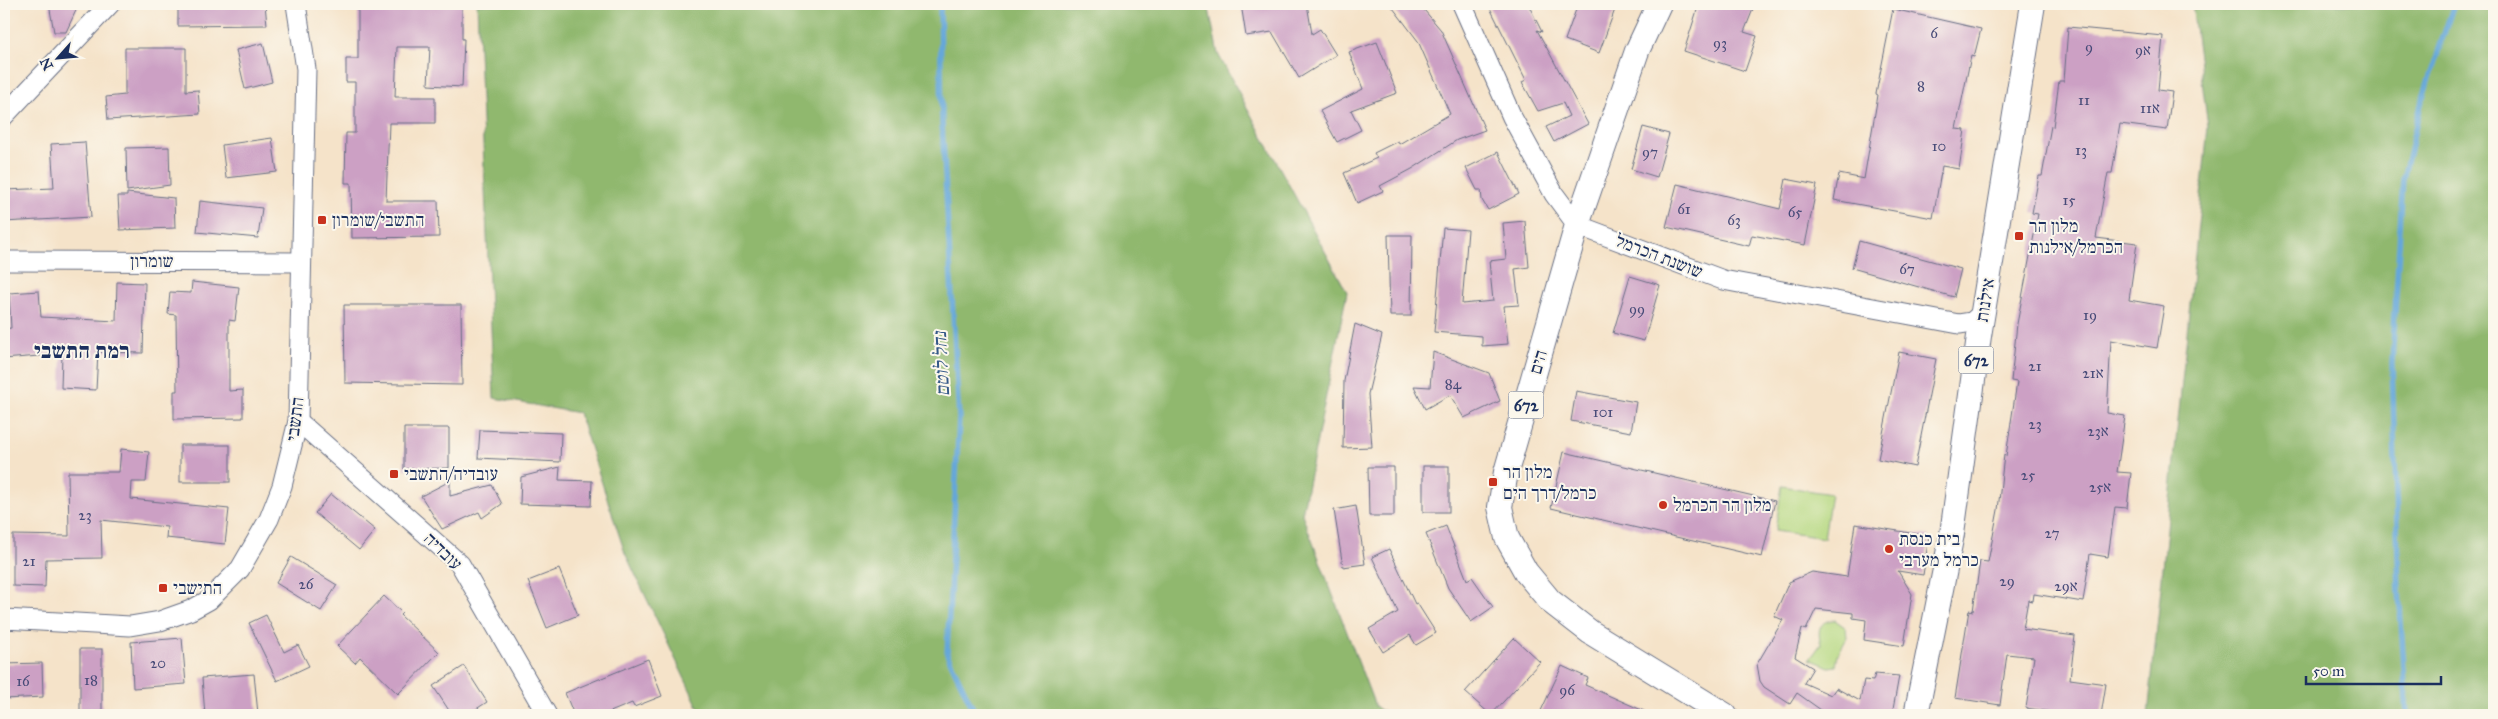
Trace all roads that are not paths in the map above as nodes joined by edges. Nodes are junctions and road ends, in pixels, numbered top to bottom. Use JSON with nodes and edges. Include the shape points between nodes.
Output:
{"nodes":[{"id":1,"x":110,"y":4,"type":"edge"},
{"id":2,"x":296,"y":4,"type":"edge"},
{"id":3,"x":1462,"y":4,"type":"edge"},
{"id":4,"x":1659,"y":4,"type":"edge"},
{"id":5,"x":2033,"y":4,"type":"edge"},
{"id":6,"x":4,"y":116,"type":"edge"},
{"id":7,"x":1577,"y":225,"type":"junction"},
{"id":8,"x":4,"y":261,"type":"edge"},
{"id":9,"x":300,"y":262,"type":"junction"},
{"id":10,"x":1983,"y":312,"type":"junction"},
{"id":11,"x":298,"y":421,"type":"junction"},
{"id":12,"x":4,"y":619,"type":"edge"},
{"id":13,"x":546,"y":715,"type":"edge"},
{"id":14,"x":1725,"y":715,"type":"edge"},
{"id":15,"x":1916,"y":715,"type":"edge"}],
"edges":[{"from":1,"to":6,"type":"street"},
{"from":2,"to":9,"type":"street","name":"התשבי","via":[[306,69]]},
{"from":3,"to":7,"type":"street","via":[[1512,117],[1554,194]]},
{"from":4,"to":7,"type":"main road","name":"הים","number":"672","via":[[1636,51]]},
{"from":5,"to":10,"type":"main road","name":"אילנות","number":"672"},
{"from":7,"to":10,"type":"street","name":"שושנת הכרמל","via":[[1723,280],[1959,324],[1972,322]]},
{"from":7,"to":14,"type":"main road","name":"הים","number":"672","via":[[1506,472],[1500,507],[1507,538],[1526,572],[1550,601],[1590,632]]},
{"from":8,"to":9,"type":"street","name":"שומרון"},
{"from":9,"to":11,"type":"street","name":"התשבי"},
{"from":10,"to":15,"type":"main road","name":"אילנות","number":"672","via":[[1952,534]]},
{"from":11,"to":12,"type":"street","name":"התשבי","via":[[282,486],[269,519],[240,569],[209,600],[160,621],[130,626]]},
{"from":11,"to":13,"type":"street","name":"עובדיה","via":[[460,564]]}]}
